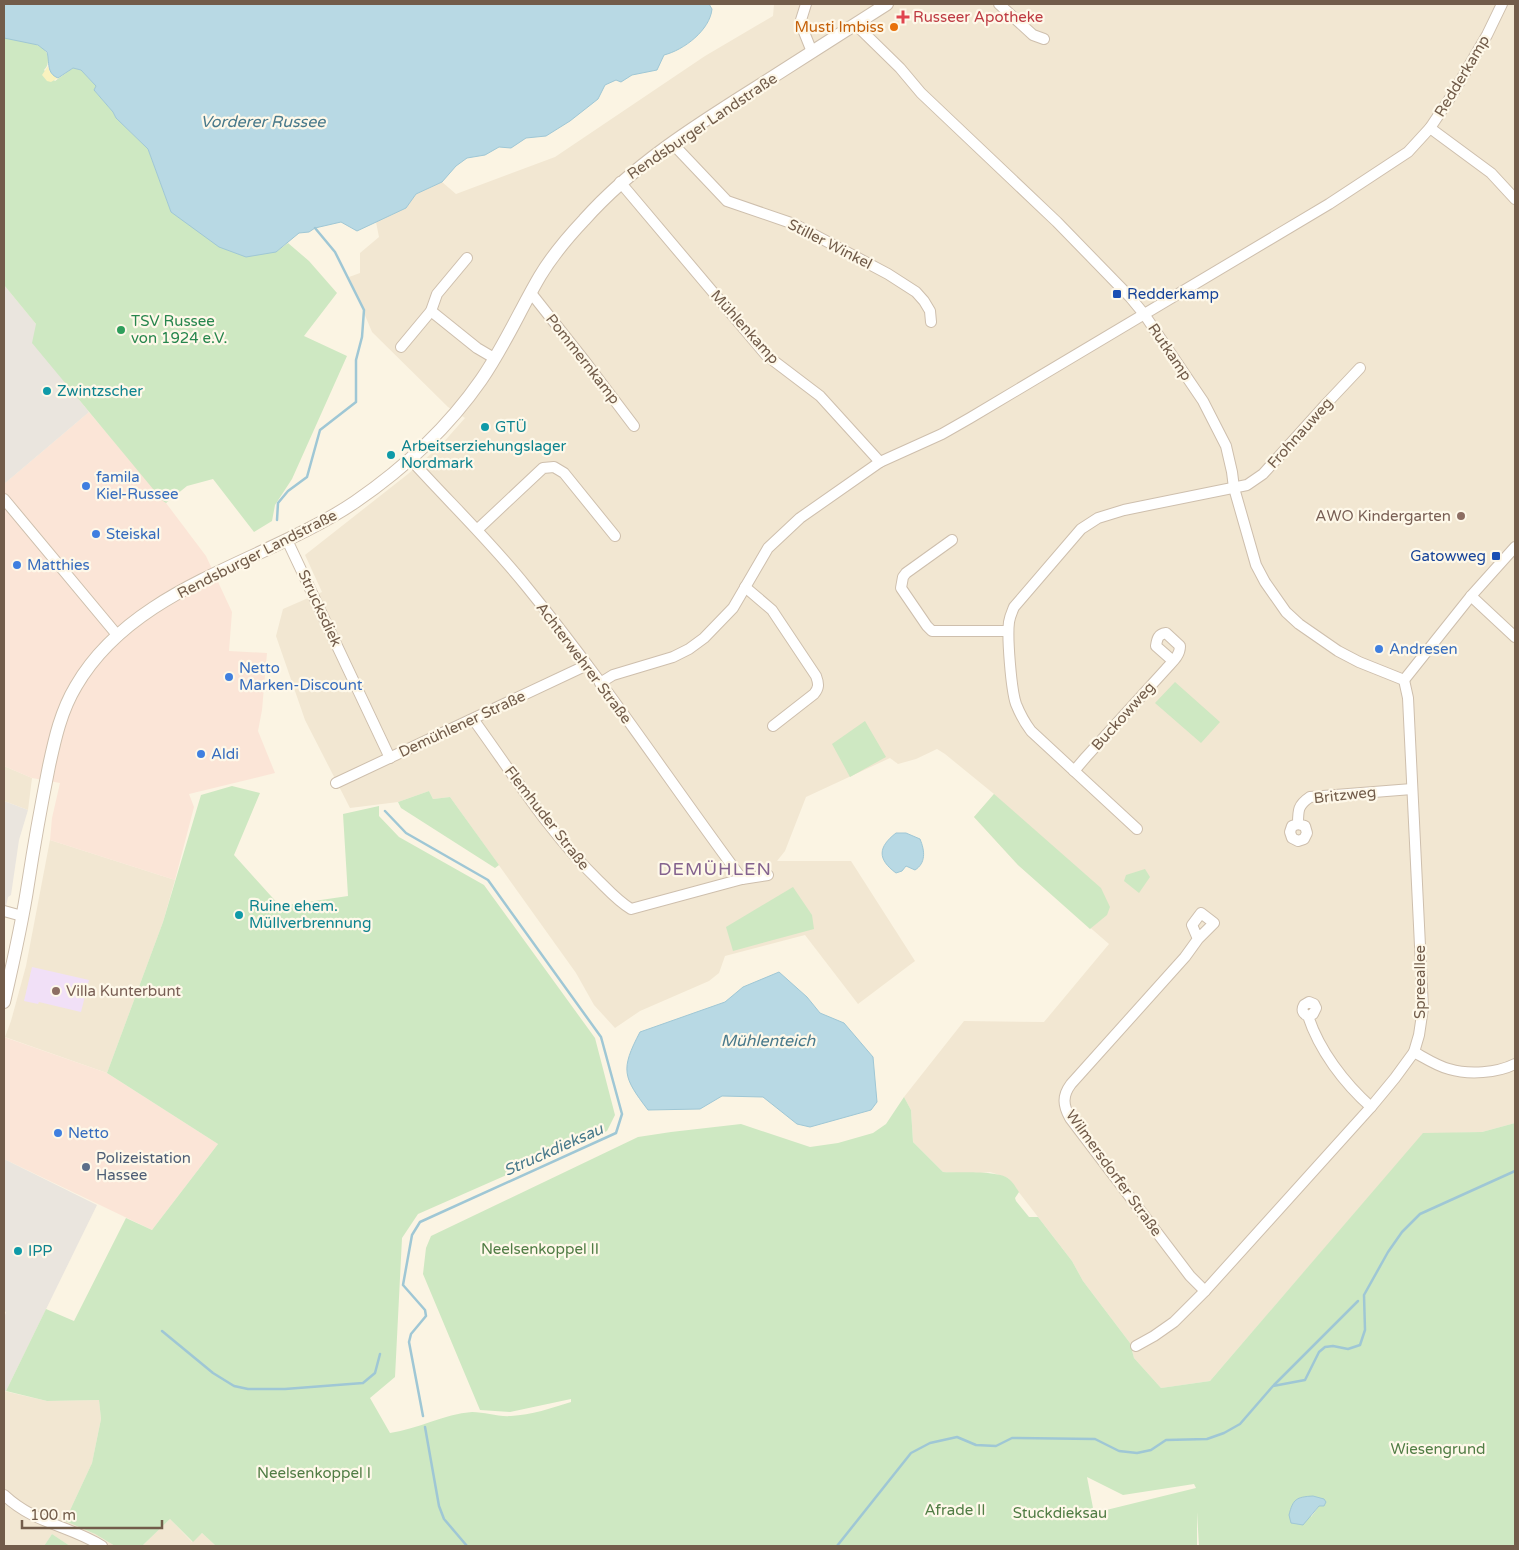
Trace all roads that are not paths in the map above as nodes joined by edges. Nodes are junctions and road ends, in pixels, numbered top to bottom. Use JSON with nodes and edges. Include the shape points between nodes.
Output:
{"nodes":[{"id":1,"x":806,"y":4,"type":"edge"},
{"id":2,"x":888,"y":4,"type":"edge"},
{"id":3,"x":999,"y":4,"type":"edge"},
{"id":4,"x":1502,"y":4,"type":"edge"},
{"id":5,"x":855,"y":24,"type":"junction"},
{"id":6,"x":1044,"y":39,"type":"dead end"},
{"id":7,"x":812,"y":52,"type":"junction"},
{"id":8,"x":1430,"y":128,"type":"junction"},
{"id":9,"x":672,"y":143,"type":"junction"},
{"id":10,"x":620,"y":182,"type":"junction"},
{"id":11,"x":1515,"y":200,"type":"edge"},
{"id":12,"x":467,"y":258,"type":"dead end"},
{"id":13,"x":530,"y":293,"type":"junction"},
{"id":14,"x":431,"y":311,"type":"junction"},
{"id":15,"x":1144,"y":314,"type":"junction"},
{"id":16,"x":931,"y":322,"type":"dead end"},
{"id":17,"x":401,"y":346,"type":"dead end"},
{"id":18,"x":494,"y":358,"type":"junction"},
{"id":19,"x":1360,"y":368,"type":"dead end"},
{"id":20,"x":634,"y":426,"type":"dead end"},
{"id":21,"x":410,"y":460,"type":"junction"},
{"id":22,"x":880,"y":462,"type":"junction"},
{"id":23,"x":1234,"y":488,"type":"junction"},
{"id":24,"x":4,"y":499,"type":"edge"},
{"id":25,"x":478,"y":529,"type":"junction"},
{"id":26,"x":615,"y":536,"type":"dead end"},
{"id":27,"x":287,"y":540,"type":"junction"},
{"id":28,"x":952,"y":540,"type":"dead end"},
{"id":29,"x":1515,"y":547,"type":"edge"},
{"id":30,"x":745,"y":587,"type":"junction"},
{"id":31,"x":1471,"y":596,"type":"junction"},
{"id":32,"x":1008,"y":631,"type":"junction"},
{"id":33,"x":118,"y":636,"type":"junction"},
{"id":34,"x":1515,"y":637,"type":"edge"},
{"id":35,"x":1173,"y":661,"type":"dead end"},
{"id":36,"x":586,"y":665,"type":"junction"},
{"id":37,"x":1404,"y":680,"type":"junction"},
{"id":38,"x":600,"y":683,"type":"junction"},
{"id":39,"x":472,"y":719,"type":"junction"},
{"id":40,"x":773,"y":726,"type":"dead end"},
{"id":41,"x":390,"y":758,"type":"junction"},
{"id":42,"x":1074,"y":771,"type":"junction"},
{"id":43,"x":336,"y":782,"type":"dead end"},
{"id":44,"x":1412,"y":789,"type":"junction"},
{"id":45,"x":1298,"y":824,"type":"dead end"},
{"id":46,"x":1137,"y":829,"type":"dead end"},
{"id":47,"x":768,"y":875,"type":"dead end"},
{"id":48,"x":742,"y":880,"type":"junction"},
{"id":49,"x":4,"y":911,"type":"edge"},
{"id":50,"x":22,"y":916,"type":"junction"},
{"id":51,"x":1198,"y":939,"type":"dead end"},
{"id":52,"x":4,"y":1002,"type":"edge"},
{"id":53,"x":1308,"y":1016,"type":"dead end"},
{"id":54,"x":1414,"y":1052,"type":"junction"},
{"id":55,"x":1515,"y":1064,"type":"edge"},
{"id":56,"x":1371,"y":1107,"type":"junction"},
{"id":57,"x":1205,"y":1291,"type":"junction"},
{"id":58,"x":1136,"y":1346,"type":"dead end"},
{"id":59,"x":4,"y":1495,"type":"edge"},
{"id":60,"x":102,"y":1546,"type":"edge"}],
"edges":[{"from":1,"to":7,"type":"street","via":[[801,20]]},
{"from":2,"to":5,"type":"street","name":"Rendsburger Landstraße"},
{"from":3,"to":6,"type":"street","via":[[1032,34]]},
{"from":4,"to":8,"type":"street","name":"Redderkamp"},
{"from":5,"to":7,"type":"street","name":"Rendsburger Landstraße"},
{"from":5,"to":15,"type":"street","name":"Rutkamp","via":[[900,68],[920,93],[1057,222]]},
{"from":7,"to":9,"type":"street","name":"Rendsburger Landstraße"},
{"from":8,"to":11,"type":"street","via":[[1491,173]]},
{"from":8,"to":15,"type":"street","name":"Redderkamp","via":[[1408,152],[1387,167]]},
{"from":9,"to":10,"type":"street","name":"Rendsburger Landstraße"},
{"from":9,"to":16,"type":"street","name":"Stiller Winkel","via":[[727,201],[794,224],[888,274],[916,292],[930,311]]},
{"from":10,"to":13,"type":"street","name":"Rendsburger Landstraße","via":[[555,255]]},
{"from":10,"to":22,"type":"street","name":"Mühlenkamp","via":[[766,356],[820,396]]},
{"from":12,"to":14,"type":"street","via":[[437,294]]},
{"from":13,"to":18,"type":"street","name":"Rendsburger Landstraße"},
{"from":13,"to":20,"type":"street","name":"Pommernkamp"},
{"from":14,"to":17,"type":"street"},
{"from":14,"to":18,"type":"street"},
{"from":15,"to":22,"type":"street","name":"Redderkamp","via":[[942,434]]},
{"from":15,"to":23,"type":"street","name":"Rutkamp","via":[[1203,401],[1226,446]]},
{"from":18,"to":21,"type":"street","name":"Rendsburger Landstraße","via":[[453,415]]},
{"from":19,"to":23,"type":"street","name":"Frohnauweg","via":[[1263,474],[1247,485]]},
{"from":21,"to":25,"type":"street","name":"Achterwehrer Straße"},
{"from":21,"to":27,"type":"street","name":"Rendsburger Landstraße","via":[[355,502]]},
{"from":22,"to":30,"type":"street","name":"Redderkamp","via":[[800,518],[768,548]]},
{"from":23,"to":32,"type":"street","name":"Frohnauweg","via":[[1124,510],[1090,522],[1020,598],[1011,614]]},
{"from":23,"to":37,"type":"street","name":"Rutkamp","via":[[1256,565],[1286,612],[1338,651]]},
{"from":24,"to":33,"type":"street"},
{"from":25,"to":26,"type":"street","via":[[543,468],[554,467],[564,473]]},
{"from":25,"to":36,"type":"street","name":"Achterwehrer Straße","via":[[526,585]]},
{"from":27,"to":33,"type":"street","name":"Rendsburger Landstraße","via":[[171,598]]},
{"from":27,"to":41,"type":"street","name":"Strucksdiek"},
{"from":28,"to":32,"type":"street","via":[[906,573],[901,588],[932,630]]},
{"from":29,"to":31,"type":"street"},
{"from":30,"to":38,"type":"street","name":"Redderkamp","via":[[733,608],[716,627],[689,649]]},
{"from":30,"to":40,"type":"street","via":[[772,610],[819,683],[814,694]]},
{"from":31,"to":34,"type":"street"},
{"from":31,"to":37,"type":"street"},
{"from":32,"to":42,"type":"street","via":[[1012,679],[1020,713],[1031,731]]},
{"from":33,"to":50,"type":"street","name":"Rendsburger Landstraße","via":[[83,674],[62,714],[44,788]]},
{"from":35,"to":42,"type":"street","name":"Buckowweg"},
{"from":36,"to":38,"type":"street","name":"Achterwehrer Straße"},
{"from":36,"to":39,"type":"street","name":"Demühlener Straße"},
{"from":37,"to":44,"type":"street","name":"Spreeallee","via":[[1408,698]]},
{"from":38,"to":48,"type":"street","name":"Achterwehrer Straße"},
{"from":39,"to":41,"type":"street","name":"Demühlener Straße"},
{"from":39,"to":48,"type":"street","name":"Flemhuder Straße","via":[[549,825],[598,880],[631,909]]},
{"from":41,"to":43,"type":"street","name":"Demühlener Straße"},
{"from":42,"to":46,"type":"street"},
{"from":44,"to":45,"type":"street","name":"Britzweg","via":[[1310,797],[1301,803]]},
{"from":44,"to":54,"type":"street","name":"Spreeallee","via":[[1423,1008]]},
{"from":47,"to":48,"type":"street"},
{"from":49,"to":50,"type":"street"},
{"from":50,"to":52,"type":"street","name":"Rendsburger Landstraße"},
{"from":51,"to":57,"type":"street","name":"Wilmersdorfer Straße","via":[[1071,1084],[1065,1092],[1064,1104],[1070,1118],[1120,1185]]},
{"from":53,"to":56,"type":"street","via":[[1313,1031],[1339,1073]]},
{"from":54,"to":55,"type":"street","via":[[1449,1070],[1495,1070]]},
{"from":54,"to":56,"type":"street","name":"Spreeallee"},
{"from":56,"to":57,"type":"street","name":"Spreeallee"},
{"from":57,"to":58,"type":"street","name":"Spreeallee","via":[[1174,1322]]},
{"from":59,"to":60,"type":"street","via":[[40,1520]]}]}
